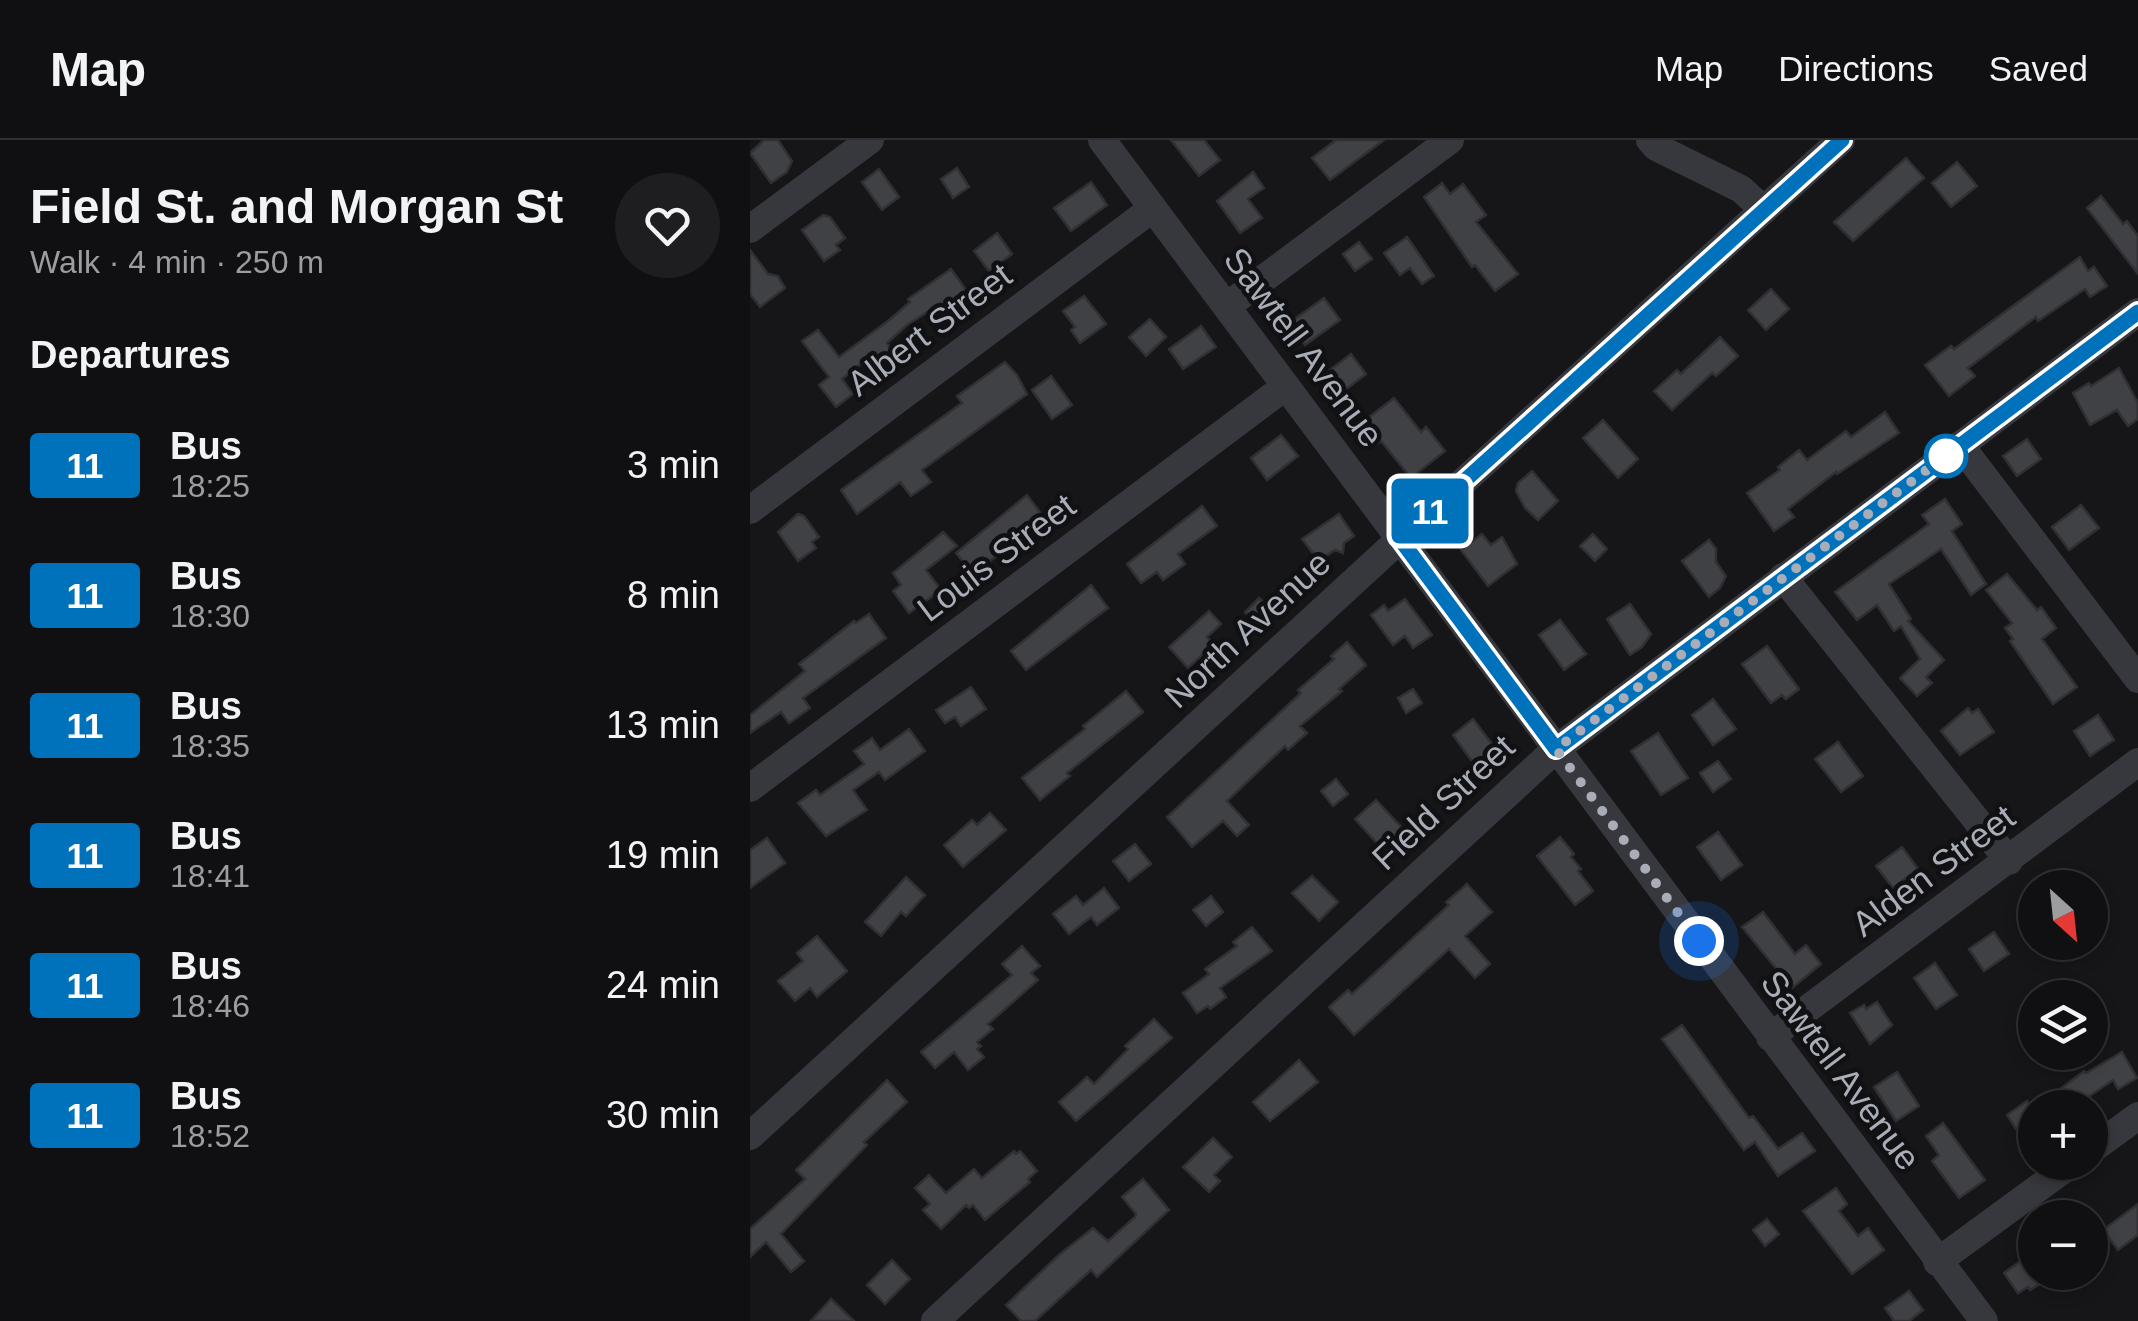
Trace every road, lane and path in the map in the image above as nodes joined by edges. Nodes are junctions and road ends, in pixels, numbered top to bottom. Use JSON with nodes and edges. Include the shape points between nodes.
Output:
{"nodes":[{"id":1,"x":870,"y":140,"type":"edge"},
{"id":2,"x":1102,"y":140,"type":"edge"},
{"id":3,"x":1450,"y":140,"type":"edge"},
{"id":4,"x":1650,"y":140,"type":"edge"},
{"id":5,"x":1842,"y":140,"type":"edge"},
{"id":6,"x":1152,"y":208,"type":"junction"},
{"id":7,"x":1764,"y":210,"type":"junction"},
{"id":8,"x":750,"y":229,"type":"edge"},
{"id":9,"x":1226,"y":306,"type":"junction"},
{"id":10,"x":2138,"y":312,"type":"edge"},
{"id":11,"x":1286,"y":386,"type":"junction"},
{"id":12,"x":1960,"y":445,"type":"junction"},
{"id":13,"x":750,"y":510,"type":"edge"},
{"id":14,"x":1400,"y":539,"type":"junction"},
{"id":15,"x":1783,"y":577,"type":"junction"},
{"id":16,"x":2138,"y":679,"type":"edge"},
{"id":17,"x":1556,"y":749,"type":"junction"},
{"id":18,"x":2138,"y":762,"type":"edge"},
{"id":19,"x":750,"y":788,"type":"edge"},
{"id":20,"x":2009,"y":861,"type":"junction"},
{"id":21,"x":1770,"y":1037,"type":"junction"},
{"id":22,"x":2138,"y":1116,"type":"edge"},
{"id":23,"x":750,"y":1136,"type":"edge"},
{"id":24,"x":2108,"y":1138,"type":"edge"},
{"id":25,"x":2049,"y":1180,"type":"edge"},
{"id":26,"x":1937,"y":1262,"type":"junction"},
{"id":27,"x":935,"y":1321,"type":"edge"},
{"id":28,"x":1984,"y":1321,"type":"edge"}],
"edges":[{"from":1,"to":8,"type":"street"},
{"from":2,"to":6,"type":"street","name":"Sawtell Avenue"},
{"from":3,"to":9,"type":"street"},
{"from":4,"to":7,"type":"street","via":[[1741,189]]},
{"from":5,"to":7,"type":"street","name":"North Avenue"},
{"from":6,"to":9,"type":"street","name":"Sawtell Avenue"},
{"from":6,"to":13,"type":"street","name":"Albert Street"},
{"from":7,"to":14,"type":"street","name":"North Avenue"},
{"from":9,"to":11,"type":"street","name":"Sawtell Avenue"},
{"from":10,"to":12,"type":"street","name":"Field Street"},
{"from":11,"to":14,"type":"street","name":"Sawtell Avenue"},
{"from":11,"to":19,"type":"street","name":"Louis Street"},
{"from":12,"to":15,"type":"street","name":"Field Street"},
{"from":12,"to":16,"type":"street"},
{"from":14,"to":17,"type":"street","name":"Sawtell Avenue"},
{"from":14,"to":23,"type":"street","name":"North Avenue"},
{"from":15,"to":17,"type":"street","name":"Field Street"},
{"from":15,"to":20,"type":"street"},
{"from":17,"to":21,"type":"street","name":"Sawtell Avenue"},
{"from":17,"to":27,"type":"street","name":"Field Street"},
{"from":18,"to":20,"type":"street","name":"Alden Street"},
{"from":20,"to":21,"type":"street","name":"Alden Street"},
{"from":21,"to":26,"type":"street","name":"Sawtell Avenue"},
{"from":22,"to":24,"type":"street"},
{"from":25,"to":26,"type":"street"},
{"from":26,"to":28,"type":"street","name":"Sawtell Avenue"}]}
